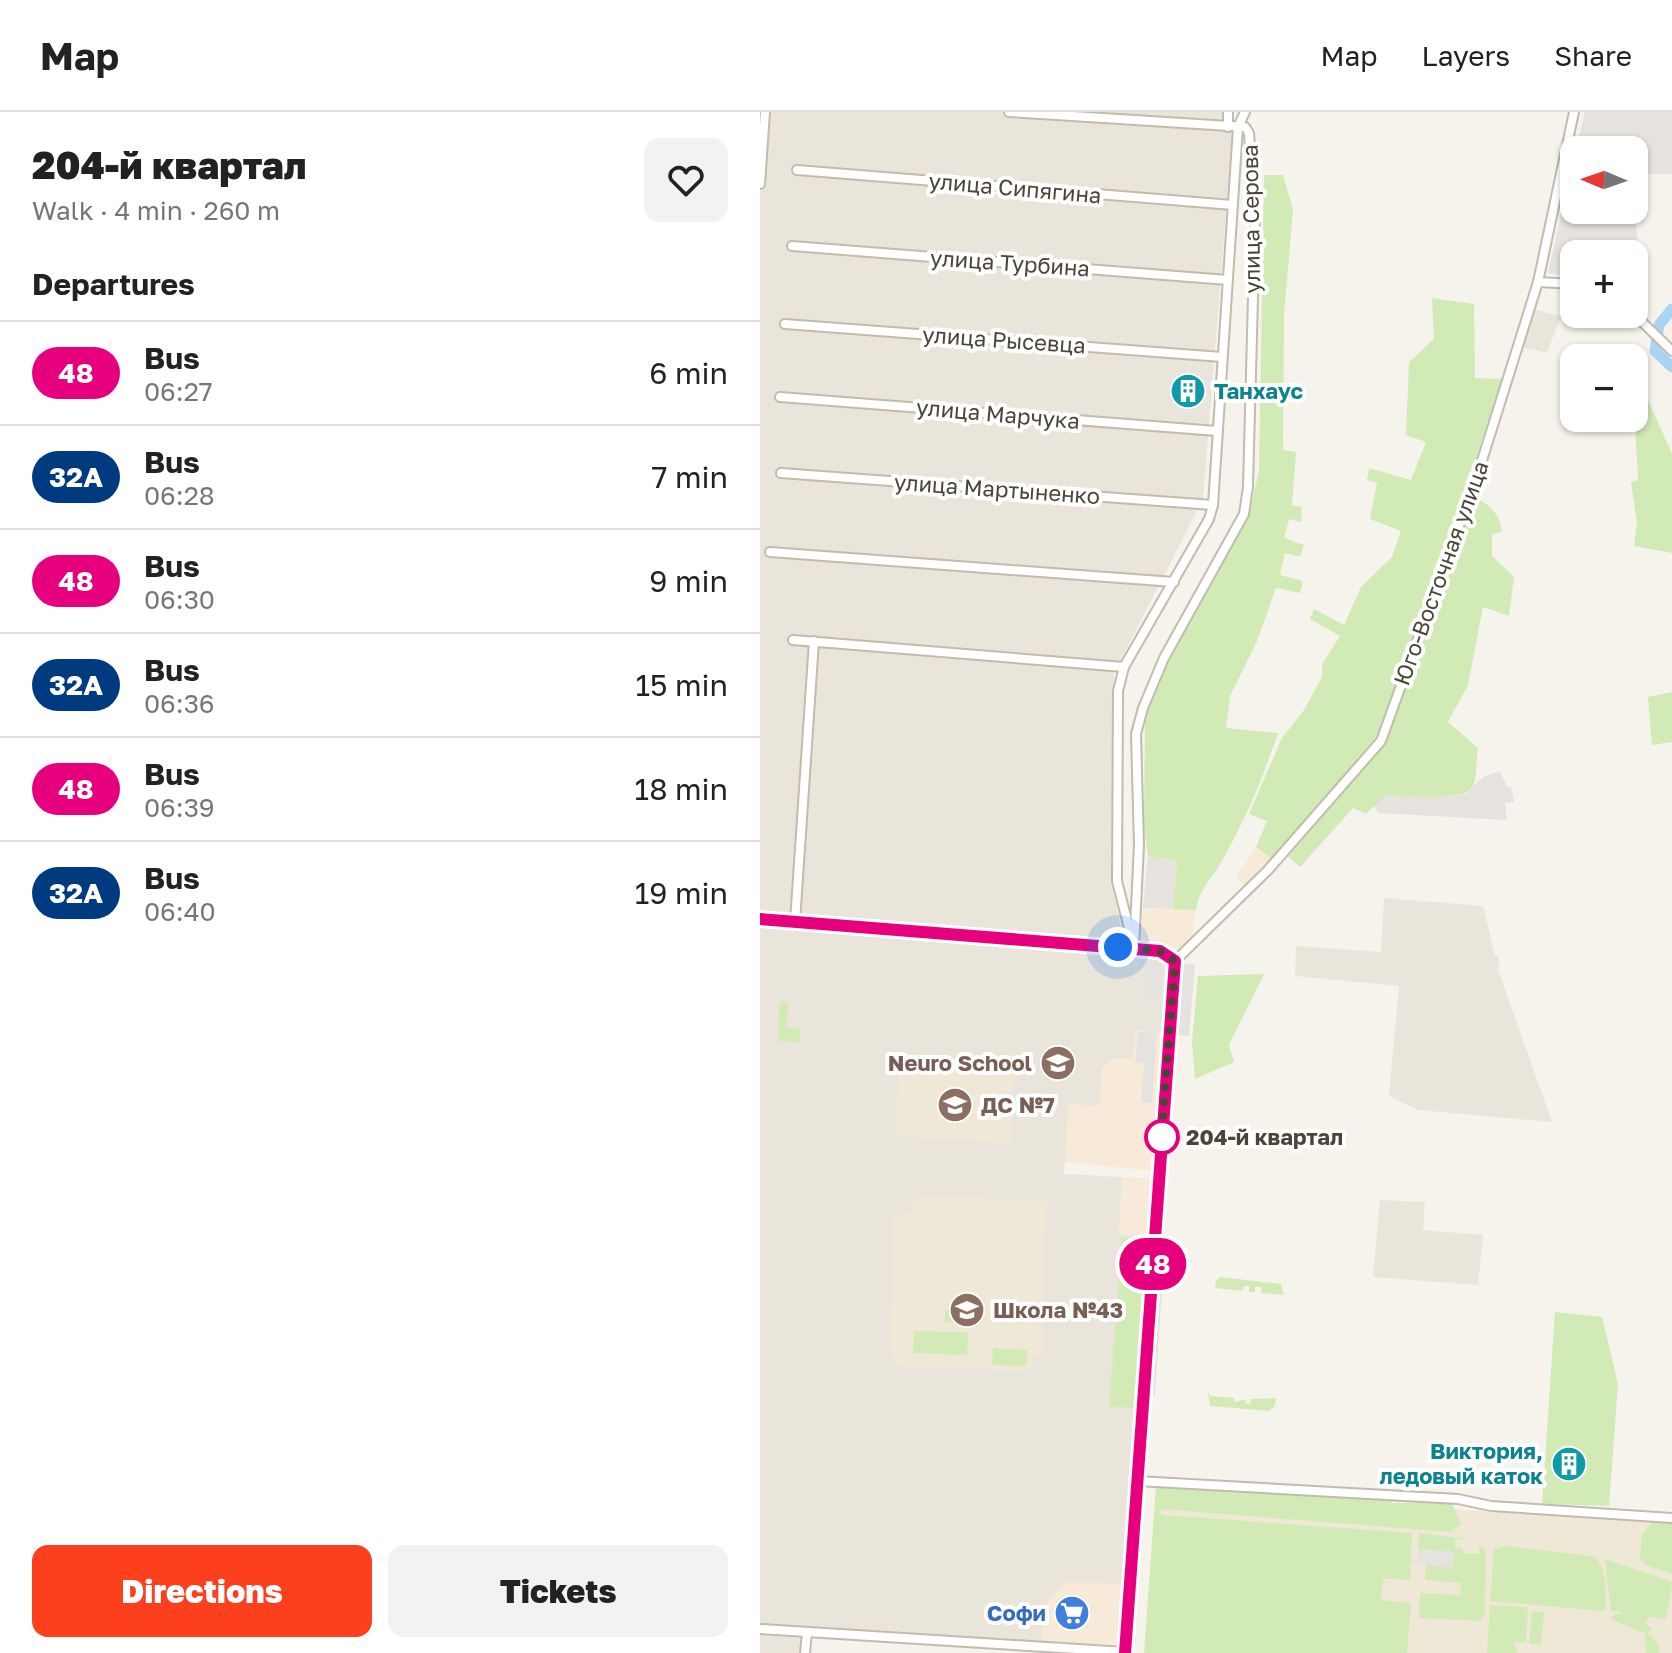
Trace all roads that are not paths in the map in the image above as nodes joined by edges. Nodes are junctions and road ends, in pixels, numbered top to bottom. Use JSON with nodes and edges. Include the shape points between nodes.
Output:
{"nodes":[{"id":1,"x":765,"y":112,"type":"edge"},
{"id":2,"x":1009,"y":112,"type":"edge"},
{"id":3,"x":1153,"y":112,"type":"edge"},
{"id":4,"x":1228,"y":112,"type":"edge"},
{"id":5,"x":1245,"y":112,"type":"edge"},
{"id":6,"x":1574,"y":112,"type":"edge"},
{"id":7,"x":1079,"y":115,"type":"edge"},
{"id":8,"x":1153,"y":123,"type":"junction"},
{"id":9,"x":762,"y":125,"type":"edge"},
{"id":10,"x":1233,"y":127,"type":"junction"},
{"id":11,"x":797,"y":170,"type":"dead end"},
{"id":12,"x":760,"y":184,"type":"edge"},
{"id":13,"x":1233,"y":205,"type":"junction"},
{"id":14,"x":792,"y":246,"type":"dead end"},
{"id":15,"x":1228,"y":280,"type":"junction"},
{"id":16,"x":1538,"y":282,"type":"junction"},
{"id":17,"x":1560,"y":283,"type":"edge"},
{"id":18,"x":785,"y":324,"type":"dead end"},
{"id":19,"x":1647,"y":328,"type":"edge"},
{"id":20,"x":1672,"y":351,"type":"edge"},
{"id":21,"x":1222,"y":357,"type":"junction"},
{"id":22,"x":780,"y":397,"type":"dead end"},
{"id":23,"x":1217,"y":431,"type":"junction"},
{"id":24,"x":781,"y":473,"type":"dead end"},
{"id":25,"x":1213,"y":505,"type":"junction"},
{"id":26,"x":770,"y":552,"type":"dead end"},
{"id":27,"x":1174,"y":582,"type":"junction"},
{"id":28,"x":793,"y":640,"type":"dead end"},
{"id":29,"x":814,"y":641,"type":"junction"},
{"id":30,"x":1124,"y":667,"type":"junction"},
{"id":31,"x":760,"y":919,"type":"edge"},
{"id":32,"x":795,"y":922,"type":"junction"},
{"id":33,"x":1134,"y":948,"type":"junction"},
{"id":34,"x":1175,"y":961,"type":"junction"},
{"id":35,"x":1137,"y":1481,"type":"junction"},
{"id":36,"x":1672,"y":1518,"type":"edge"},
{"id":37,"x":760,"y":1629,"type":"edge"},
{"id":38,"x":807,"y":1632,"type":"junction"},
{"id":39,"x":1125,"y":1652,"type":"edge"},
{"id":40,"x":805,"y":1653,"type":"edge"}],
"edges":[{"from":1,"to":9,"type":"street"},
{"from":2,"to":7,"type":"street"},
{"from":3,"to":8,"type":"street"},
{"from":4,"to":10,"type":"street"},
{"from":5,"to":10,"type":"street"},
{"from":6,"to":16,"type":"street","name":"Юго-Восточная улица"},
{"from":7,"to":8,"type":"street"},
{"from":8,"to":10,"type":"street"},
{"from":9,"to":12,"type":"street"},
{"from":10,"to":13,"type":"street","name":"улица Серова"},
{"from":10,"to":33,"type":"street","name":"улица Серова","via":[[1245,127],[1249,133],[1254,187],[1248,487],[1244,514],[1164,658],[1136,734],[1139,845]]},
{"from":11,"to":13,"type":"street","name":"улица Сипягина"},
{"from":13,"to":15,"type":"street","name":"улица Серова"},
{"from":14,"to":15,"type":"street","name":"улица Турбина"},
{"from":15,"to":21,"type":"street","name":"улица Серова"},
{"from":16,"to":17,"type":"street"},
{"from":16,"to":34,"type":"street","name":"Юго-Восточная улица","via":[[1479,470],[1381,741],[1263,876]]},
{"from":18,"to":21,"type":"street","name":"улица Рысевца"},
{"from":19,"to":20,"type":"street"},
{"from":21,"to":23,"type":"street","name":"улица Серова"},
{"from":22,"to":23,"type":"street","name":"улица Марчука"},
{"from":23,"to":25,"type":"street","name":"улица Серова"},
{"from":24,"to":25,"type":"street","name":"улица Мартыненко"},
{"from":25,"to":27,"type":"street","name":"улица Серова"},
{"from":26,"to":27,"type":"street"},
{"from":27,"to":30,"type":"street","name":"улица Серова"},
{"from":28,"to":29,"type":"street"},
{"from":29,"to":30,"type":"street"},
{"from":29,"to":32,"type":"street"},
{"from":30,"to":33,"type":"street","name":"улица Серова","via":[[1118,691],[1117,881]]},
{"from":31,"to":32,"type":"street"},
{"from":32,"to":33,"type":"street"},
{"from":33,"to":34,"type":"street","via":[[1160,951]]},
{"from":34,"to":35,"type":"street"},
{"from":35,"to":36,"type":"street","via":[[1458,1499],[1491,1506]]},
{"from":35,"to":39,"type":"street"},
{"from":37,"to":38,"type":"street"},
{"from":38,"to":39,"type":"street"},
{"from":38,"to":40,"type":"street"}]}
